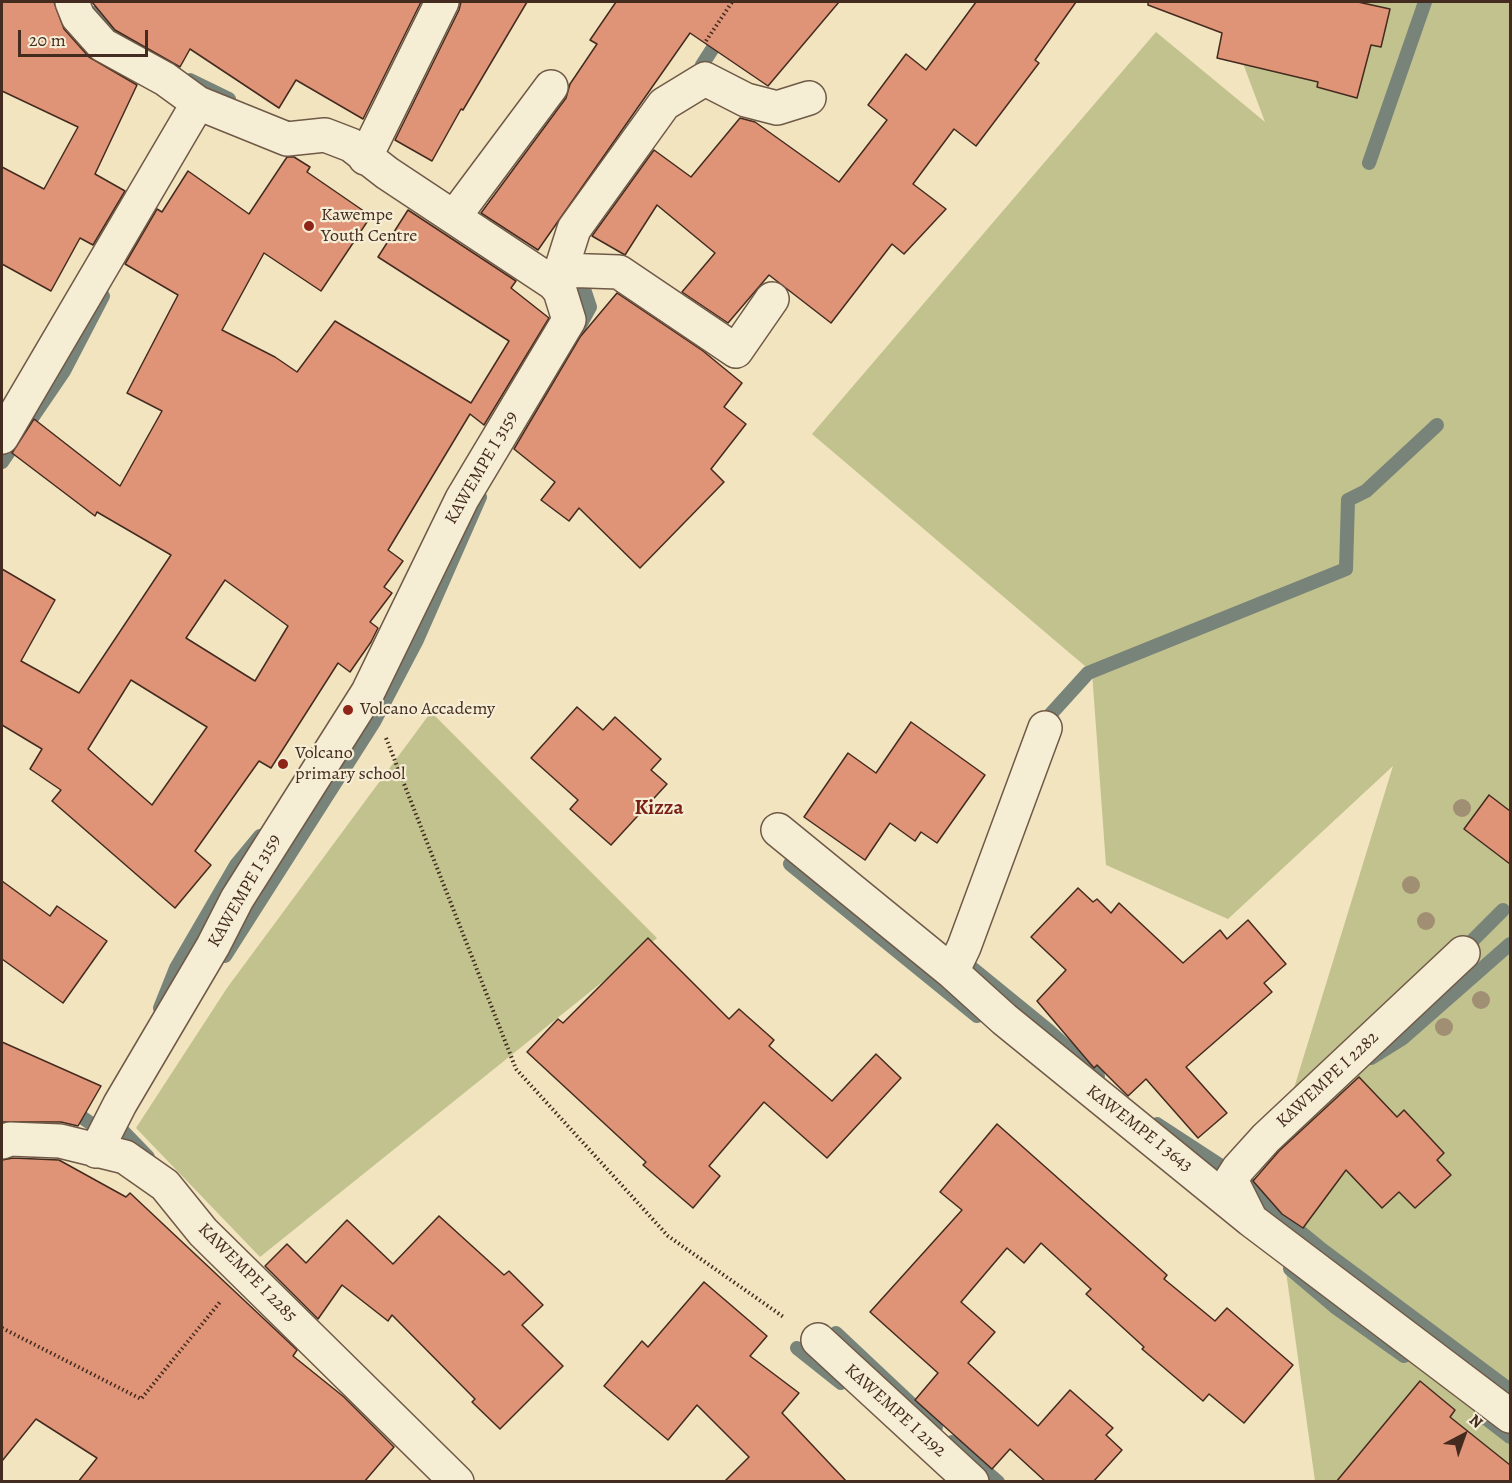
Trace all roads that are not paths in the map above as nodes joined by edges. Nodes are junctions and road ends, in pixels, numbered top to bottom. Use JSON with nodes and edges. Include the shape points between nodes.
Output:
{"nodes":[{"id":1,"x":72,"y":2,"type":"edge"},
{"id":2,"x":442,"y":2,"type":"edge"},
{"id":3,"x":551,"y":87,"type":"dead end"},
{"id":4,"x":809,"y":98,"type":"dead end"},
{"id":5,"x":198,"y":103,"type":"junction"},
{"id":6,"x":365,"y":158,"type":"junction"},
{"id":7,"x":454,"y":218,"type":"junction"},
{"id":8,"x":557,"y":276,"type":"junction"},
{"id":9,"x":772,"y":299,"type":"dead end"},
{"id":10,"x":2,"y":437,"type":"edge"},
{"id":11,"x":1045,"y":728,"type":"dead end"},
{"id":12,"x":778,"y":830,"type":"dead end"},
{"id":13,"x":1462,"y":953,"type":"dead end"},
{"id":14,"x":952,"y":972,"type":"junction"},
{"id":15,"x":2,"y":1142,"type":"edge"},
{"id":16,"x":96,"y":1151,"type":"junction"},
{"id":17,"x":1251,"y":1220,"type":"junction"},
{"id":18,"x":818,"y":1340,"type":"road end"},
{"id":19,"x":1510,"y":1416,"type":"edge"},
{"id":20,"x":457,"y":1482,"type":"edge"},
{"id":21,"x":972,"y":1482,"type":"edge"}],
"edges":[{"from":1,"to":5,"type":"street","name":"KAWEMPE I 3159","via":[[78,17],[103,45],[165,79]]},
{"from":2,"to":6,"type":"street"},
{"from":3,"to":7,"type":"street"},
{"from":4,"to":8,"type":"street","via":[[777,108],[746,100],[705,79],[664,105],[574,228]]},
{"from":5,"to":6,"type":"street","name":"KAWEMPE I 3159","via":[[286,139],[325,135],[351,145]]},
{"from":5,"to":10,"type":"street"},
{"from":6,"to":7,"type":"street","name":"KAWEMPE I 3159"},
{"from":7,"to":8,"type":"street","name":"KAWEMPE I 3159"},
{"from":8,"to":9,"type":"street","via":[[619,272],[736,351]]},
{"from":8,"to":16,"type":"street","name":"KAWEMPE I 3159","via":[[570,320],[462,499],[368,692],[237,899]]},
{"from":11,"to":14,"type":"street"},
{"from":12,"to":14,"type":"street","name":"KAWEMPE I 3643"},
{"from":13,"to":17,"type":"street","name":"KAWEMPE I 2282","via":[[1238,1169],[1231,1180]]},
{"from":14,"to":17,"type":"street","name":"KAWEMPE I 3643"},
{"from":15,"to":16,"type":"street","name":"KAWEMPE I 2285","via":[[60,1141]]},
{"from":16,"to":20,"type":"street","name":"KAWEMPE I 2285","via":[[126,1157],[165,1185],[203,1232]]},
{"from":17,"to":19,"type":"street","name":"KAWEMPE I 3643"},
{"from":18,"to":21,"type":"street","name":"KAWEMPE I 2192"}]}
